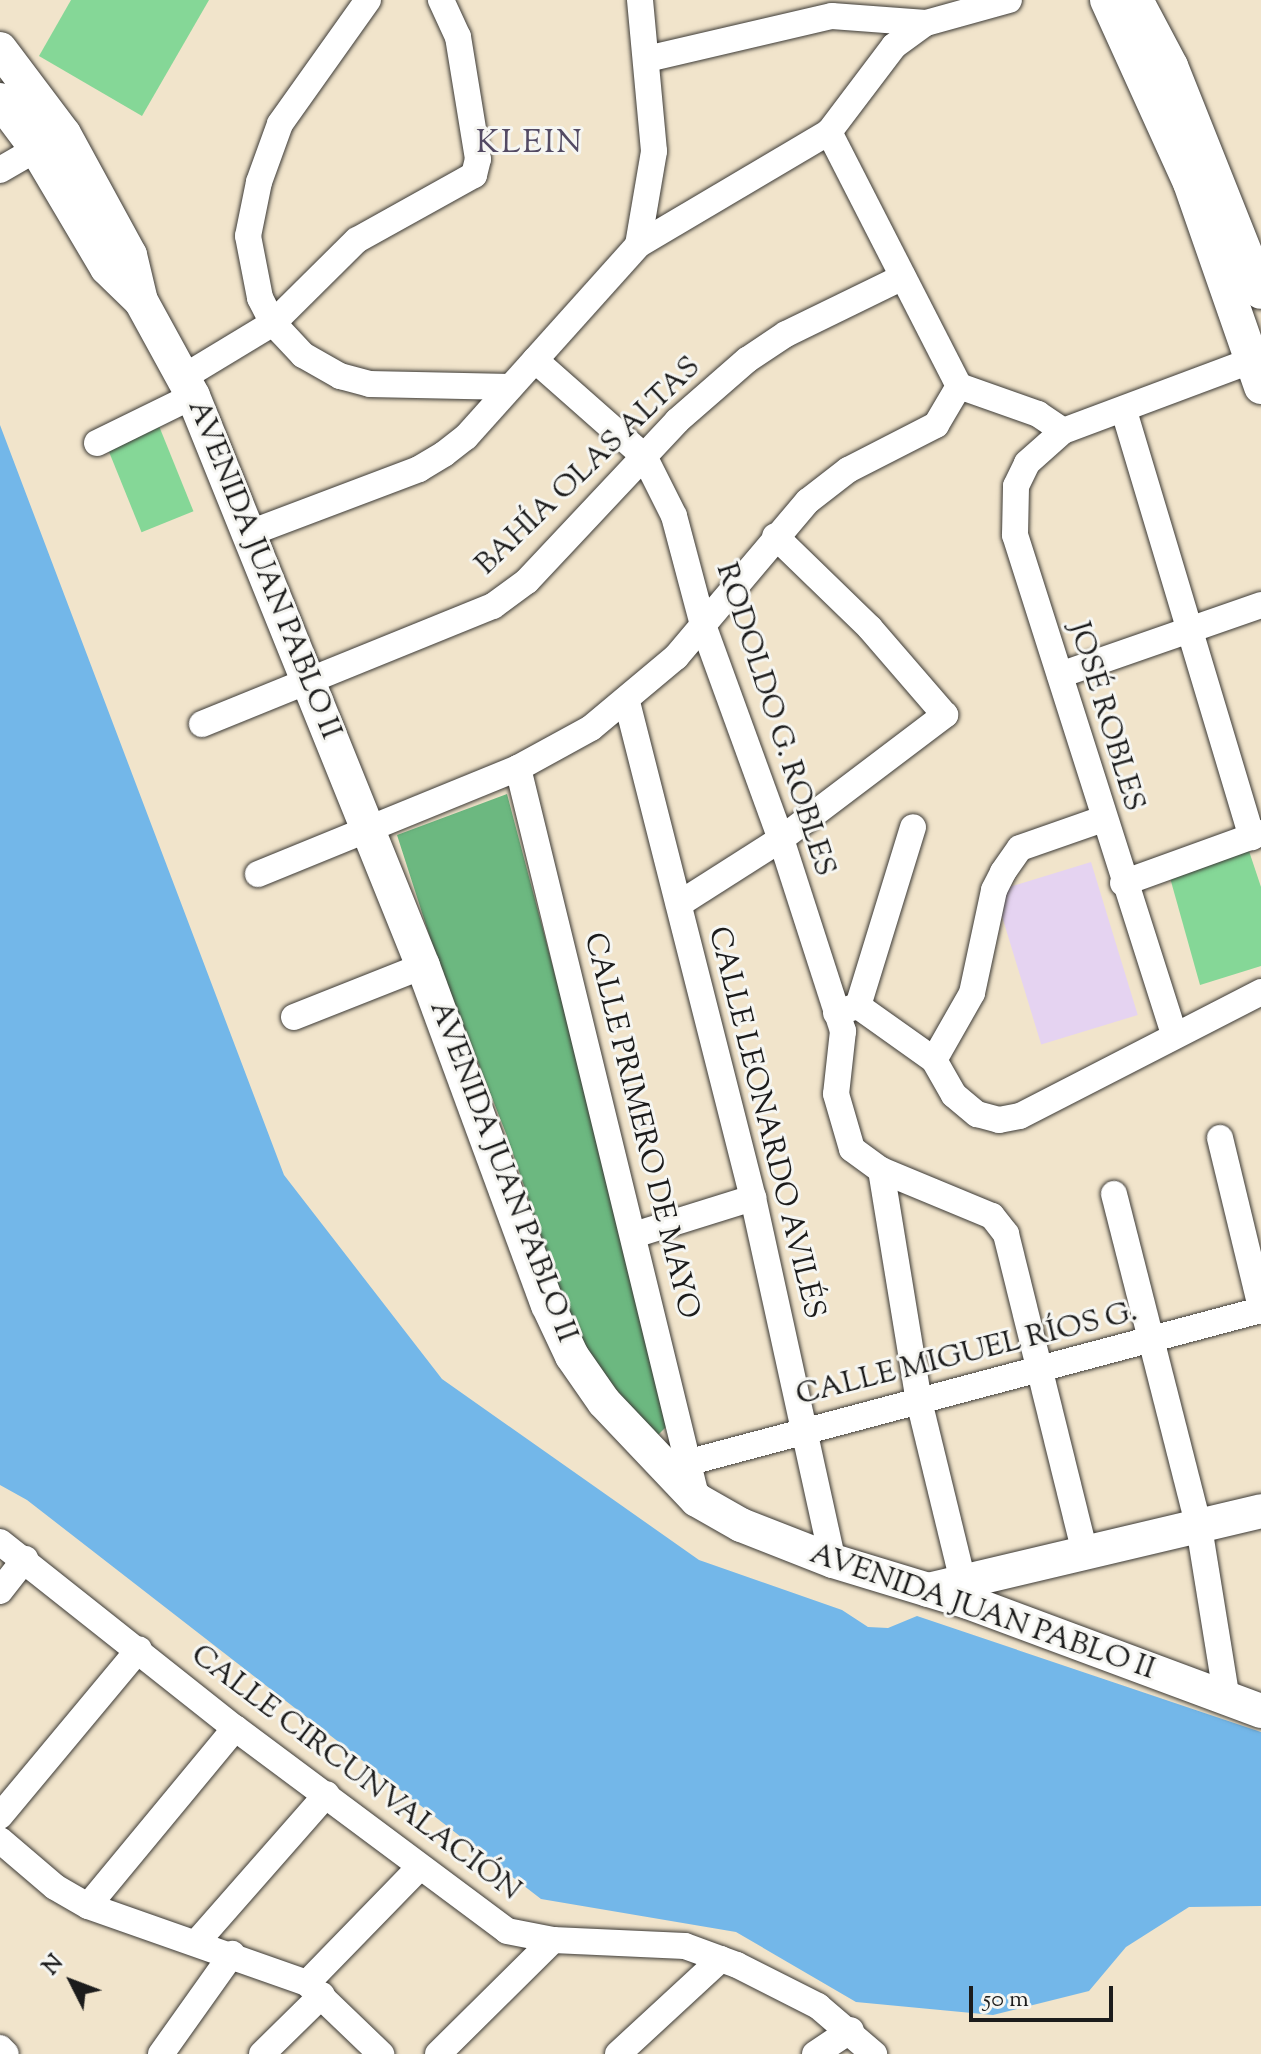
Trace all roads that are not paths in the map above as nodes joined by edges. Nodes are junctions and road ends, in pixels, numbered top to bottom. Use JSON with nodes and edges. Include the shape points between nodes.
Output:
{"nodes":[{"id":1,"x":368,"y":0,"type":"edge"},
{"id":2,"x":441,"y":0,"type":"edge"},
{"id":3,"x":640,"y":0,"type":"edge"},
{"id":4,"x":1009,"y":0,"type":"edge"},
{"id":5,"x":1107,"y":0,"type":"edge"},
{"id":6,"x":1136,"y":0,"type":"edge"},
{"id":7,"x":829,"y":8,"type":"edge"},
{"id":8,"x":926,"y":23,"type":"junction"},
{"id":9,"x":0,"y":49,"type":"edge"},
{"id":10,"x":647,"y":59,"type":"junction"},
{"id":11,"x":0,"y":100,"type":"edge"},
{"id":12,"x":829,"y":132,"type":"junction"},
{"id":13,"x":50,"y":141,"type":"junction"},
{"id":14,"x":0,"y":170,"type":"edge"},
{"id":15,"x":638,"y":245,"type":"junction"},
{"id":16,"x":903,"y":277,"type":"junction"},
{"id":17,"x":1261,"y":292,"type":"edge"},
{"id":18,"x":273,"y":323,"type":"junction"},
{"id":19,"x":535,"y":360,"type":"junction"},
{"id":20,"x":1257,"y":374,"type":"edge"},
{"id":21,"x":959,"y":386,"type":"junction"},
{"id":22,"x":188,"y":387,"type":"junction"},
{"id":23,"x":510,"y":387,"type":"junction"},
{"id":24,"x":1124,"y":411,"type":"junction"},
{"id":25,"x":1063,"y":431,"type":"junction"},
{"id":26,"x":97,"y":443,"type":"dead end"},
{"id":27,"x":644,"y":456,"type":"junction"},
{"id":28,"x":250,"y":533,"type":"junction"},
{"id":29,"x":775,"y":536,"type":"junction"},
{"id":30,"x":1261,"y":605,"type":"edge"},
{"id":31,"x":703,"y":625,"type":"junction"},
{"id":32,"x":1190,"y":630,"type":"junction"},
{"id":33,"x":1060,"y":675,"type":"junction"},
{"id":34,"x":310,"y":682,"type":"junction"},
{"id":35,"x":627,"y":702,"type":"junction"},
{"id":36,"x":202,"y":724,"type":"dead end"},
{"id":37,"x":518,"y":768,"type":"junction"},
{"id":38,"x":1103,"y":819,"type":"junction"},
{"id":39,"x":366,"y":827,"type":"junction"},
{"id":40,"x":913,"y":827,"type":"dead end"},
{"id":41,"x":1256,"y":835,"type":"edge"},
{"id":42,"x":781,"y":839,"type":"junction"},
{"id":43,"x":258,"y":874,"type":"dead end"},
{"id":44,"x":1123,"y":883,"type":"junction"},
{"id":45,"x":679,"y":904,"type":"junction"},
{"id":46,"x":423,"y":966,"type":"junction"},
{"id":47,"x":1261,"y":992,"type":"edge"},
{"id":48,"x":847,"y":1010,"type":"junction"},
{"id":49,"x":294,"y":1017,"type":"dead end"},
{"id":50,"x":1174,"y":1034,"type":"junction"},
{"id":51,"x":934,"y":1060,"type":"junction"},
{"id":52,"x":1220,"y":1138,"type":"dead end"},
{"id":53,"x":881,"y":1170,"type":"junction"},
{"id":54,"x":1114,"y":1194,"type":"dead end"},
{"id":55,"x":753,"y":1198,"type":"junction"},
{"id":56,"x":634,"y":1235,"type":"junction"},
{"id":57,"x":1261,"y":1309,"type":"edge"},
{"id":58,"x":1152,"y":1341,"type":"junction"},
{"id":59,"x":1039,"y":1369,"type":"junction"},
{"id":60,"x":919,"y":1401,"type":"junction"},
{"id":61,"x":805,"y":1430,"type":"junction"},
{"id":62,"x":690,"y":1462,"type":"junction"},
{"id":63,"x":697,"y":1500,"type":"junction"},
{"id":64,"x":1261,"y":1511,"type":"edge"},
{"id":65,"x":1199,"y":1527,"type":"junction"},
{"id":66,"x":0,"y":1542,"type":"edge"},
{"id":67,"x":1085,"y":1553,"type":"junction"},
{"id":68,"x":25,"y":1559,"type":"junction"},
{"id":69,"x":833,"y":1561,"type":"junction"},
{"id":70,"x":0,"y":1591,"type":"edge"},
{"id":71,"x":965,"y":1592,"type":"junction"},
{"id":72,"x":139,"y":1649,"type":"junction"},
{"id":73,"x":1227,"y":1700,"type":"junction"},
{"id":74,"x":1261,"y":1711,"type":"edge"},
{"id":75,"x":235,"y":1728,"type":"junction"},
{"id":76,"x":327,"y":1794,"type":"junction"},
{"id":77,"x":0,"y":1816,"type":"edge"},
{"id":78,"x":0,"y":1840,"type":"edge"},
{"id":79,"x":419,"y":1868,"type":"junction"},
{"id":80,"x":88,"y":1906,"type":"junction"},
{"id":81,"x":553,"y":1940,"type":"junction"},
{"id":82,"x":196,"y":1943,"type":"junction"},
{"id":83,"x":232,"y":1954,"type":"junction"},
{"id":84,"x":721,"y":1959,"type":"junction"},
{"id":85,"x":315,"y":1989,"type":"junction"},
{"id":86,"x":851,"y":2030,"type":"junction"},
{"id":87,"x":0,"y":2048,"type":"edge"},
{"id":88,"x":6,"y":2054,"type":"edge"},
{"id":89,"x":161,"y":2054,"type":"edge"},
{"id":90,"x":262,"y":2054,"type":"edge"},
{"id":91,"x":381,"y":2054,"type":"edge"},
{"id":92,"x":438,"y":2054,"type":"edge"},
{"id":93,"x":618,"y":2054,"type":"edge"},
{"id":94,"x":815,"y":2054,"type":"edge"},
{"id":95,"x":874,"y":2054,"type":"edge"}],
"edges":[{"from":1,"to":18,"type":"street","via":[[280,124],[259,182],[248,236],[251,269]]},
{"from":2,"to":18,"type":"street","via":[[458,37],[478,159],[474,175],[357,240]]},
{"from":3,"to":10,"type":"street"},
{"from":4,"to":8,"type":"street"},
{"from":5,"to":20,"type":"main road","via":[[1190,183]]},
{"from":6,"to":17,"type":"main road","via":[[1176,79]]},
{"from":7,"to":8,"type":"street"},
{"from":7,"to":10,"type":"street"},
{"from":8,"to":12,"type":"street","via":[[894,46]]},
{"from":9,"to":13,"type":"main road","name":"AVENIDA JUAN PABLO II"},
{"from":10,"to":15,"type":"street","via":[[654,151]]},
{"from":11,"to":13,"type":"main road","name":"AVENIDA JUAN PABLO II"},
{"from":12,"to":15,"type":"street"},
{"from":12,"to":16,"type":"street"},
{"from":13,"to":14,"type":"street"},
{"from":13,"to":22,"type":"main road","name":"AVENIDA JUAN PABLO II","via":[[107,268],[141,301]]},
{"from":15,"to":19,"type":"street"},
{"from":16,"to":21,"type":"street"},
{"from":16,"to":27,"type":"street","name":"BAHÍA OLAS ALTAS","via":[[760,351]]},
{"from":18,"to":22,"type":"street"},
{"from":18,"to":23,"type":"street","via":[[303,355],[340,376],[370,384]]},
{"from":19,"to":23,"type":"street"},
{"from":19,"to":27,"type":"street","name":"RODOLDO G. ROBLES"},
{"from":20,"to":24,"type":"street"},
{"from":21,"to":25,"type":"street","via":[[1038,414]]},
{"from":21,"to":29,"type":"street","via":[[936,425],[848,470]]},
{"from":22,"to":26,"type":"street"},
{"from":22,"to":28,"type":"main road","name":"AVENIDA JUAN PABLO II"},
{"from":23,"to":28,"type":"street","via":[[466,437],[419,469]]},
{"from":24,"to":25,"type":"street"},
{"from":24,"to":32,"type":"street"},
{"from":25,"to":33,"type":"street","name":"JOSÉ ROBLES","via":[[1027,463],[1016,486],[1013,513],[1015,535]]},
{"from":27,"to":31,"type":"street","name":"RODOLDO G. ROBLES","via":[[674,516]]},
{"from":27,"to":34,"type":"street","name":"BAHÍA OLAS ALTAS","via":[[548,561],[493,606]]},
{"from":28,"to":34,"type":"main road","name":"AVENIDA JUAN PABLO II"},
{"from":29,"to":31,"type":"street"},
{"from":29,"to":42,"type":"street","via":[[943,707],[942,719],[926,733]]},
{"from":30,"to":32,"type":"street"},
{"from":31,"to":35,"type":"street"},
{"from":31,"to":42,"type":"street","name":"RODOLDO G. ROBLES"},
{"from":32,"to":33,"type":"street"},
{"from":32,"to":41,"type":"street"},
{"from":33,"to":38,"type":"street","name":"JOSÉ ROBLES"},
{"from":34,"to":36,"type":"street","name":"BAHÍA OLAS ALTAS"},
{"from":34,"to":39,"type":"main road","name":"AVENIDA JUAN PABLO II"},
{"from":35,"to":37,"type":"street","via":[[560,748]]},
{"from":35,"to":45,"type":"street","name":"CALLE LEONARDO AVILÉS"},
{"from":37,"to":39,"type":"street"},
{"from":37,"to":56,"type":"street","name":"CALLE PRIMERO DE MAYO"},
{"from":38,"to":44,"type":"street","name":"JOSÉ ROBLES"},
{"from":38,"to":51,"type":"street","via":[[1020,848],[1003,872],[994,890],[972,993]]},
{"from":39,"to":43,"type":"street"},
{"from":39,"to":46,"type":"main road","name":"AVENIDA JUAN PABLO II"},
{"from":40,"to":48,"type":"street"},
{"from":41,"to":44,"type":"street"},
{"from":42,"to":45,"type":"street"},
{"from":42,"to":48,"type":"street","name":"RODOLDO G. ROBLES"},
{"from":44,"to":50,"type":"street","name":"JOSÉ ROBLES"},
{"from":45,"to":55,"type":"street","name":"CALLE LEONARDO AVILÉS"},
{"from":46,"to":49,"type":"street"},
{"from":46,"to":63,"type":"main road","name":"AVENIDA JUAN PABLO II","via":[[548,1305],[572,1356],[636,1440]]},
{"from":47,"to":50,"type":"street"},
{"from":48,"to":51,"type":"street"},
{"from":48,"to":53,"type":"street","name":"RODOLDO G. ROBLES","via":[[836,1094],[852,1149]]},
{"from":50,"to":51,"type":"street","via":[[1020,1116],[999,1120],[977,1114],[954,1095]]},
{"from":52,"to":57,"type":"street"},
{"from":53,"to":59,"type":"street","via":[[1000,1224]]},
{"from":53,"to":60,"type":"street"},
{"from":54,"to":58,"type":"street"},
{"from":55,"to":56,"type":"street"},
{"from":55,"to":61,"type":"street","name":"CALLE LEONARDO AVILÉS"},
{"from":56,"to":62,"type":"street","name":"CALLE PRIMERO DE MAYO"},
{"from":57,"to":58,"type":"street","name":"CALLE MIGUEL RÍOS G."},
{"from":58,"to":59,"type":"street","name":"CALLE MIGUEL RÍOS G."},
{"from":58,"to":65,"type":"street"},
{"from":59,"to":60,"type":"street","name":"CALLE MIGUEL RÍOS G."},
{"from":59,"to":67,"type":"street"},
{"from":60,"to":61,"type":"street","name":"CALLE MIGUEL RÍOS G."},
{"from":60,"to":71,"type":"street"},
{"from":61,"to":62,"type":"street","name":"CALLE MIGUEL RÍOS G."},
{"from":61,"to":69,"type":"street","name":"CALLE LEONARDO AVILÉS"},
{"from":62,"to":63,"type":"street","name":"CALLE PRIMERO DE MAYO"},
{"from":63,"to":69,"type":"main road","name":"AVENIDA JUAN PABLO II","via":[[741,1525]]},
{"from":64,"to":65,"type":"main road"},
{"from":65,"to":67,"type":"main road"},
{"from":65,"to":73,"type":"street"},
{"from":66,"to":68,"type":"street","name":"CALLE CIRCUNVALACIÓN"},
{"from":67,"to":71,"type":"main road"},
{"from":68,"to":70,"type":"street"},
{"from":68,"to":72,"type":"street","name":"CALLE CIRCUNVALACIÓN"},
{"from":69,"to":71,"type":"main road","name":"AVENIDA JUAN PABLO II","via":[[927,1590]]},
{"from":71,"to":73,"type":"main road","name":"AVENIDA JUAN PABLO II"},
{"from":72,"to":75,"type":"street","name":"CALLE CIRCUNVALACIÓN"},
{"from":72,"to":77,"type":"street"},
{"from":73,"to":74,"type":"main road","name":"AVENIDA JUAN PABLO II"},
{"from":75,"to":76,"type":"street","name":"CALLE CIRCUNVALACIÓN"},
{"from":75,"to":80,"type":"street"},
{"from":76,"to":79,"type":"street","name":"CALLE CIRCUNVALACIÓN"},
{"from":76,"to":82,"type":"street"},
{"from":78,"to":80,"type":"street","via":[[55,1887]]},
{"from":79,"to":81,"type":"street","name":"CALLE CIRCUNVALACIÓN","via":[[507,1931]]},
{"from":79,"to":85,"type":"street"},
{"from":80,"to":82,"type":"street"},
{"from":81,"to":84,"type":"street","name":"CALLE CIRCUNVALACIÓN","via":[[685,1946]]},
{"from":81,"to":92,"type":"street"},
{"from":82,"to":83,"type":"street"},
{"from":83,"to":85,"type":"street"},
{"from":83,"to":89,"type":"street"},
{"from":84,"to":86,"type":"street","name":"CALLE CIRCUNVALACIÓN","via":[[818,2006]]},
{"from":84,"to":93,"type":"street"},
{"from":85,"to":90,"type":"street"},
{"from":85,"to":91,"type":"street"},
{"from":86,"to":94,"type":"street"},
{"from":86,"to":95,"type":"street","name":"CALLE CIRCUNVALACIÓN"},
{"from":87,"to":88,"type":"street"}]}
